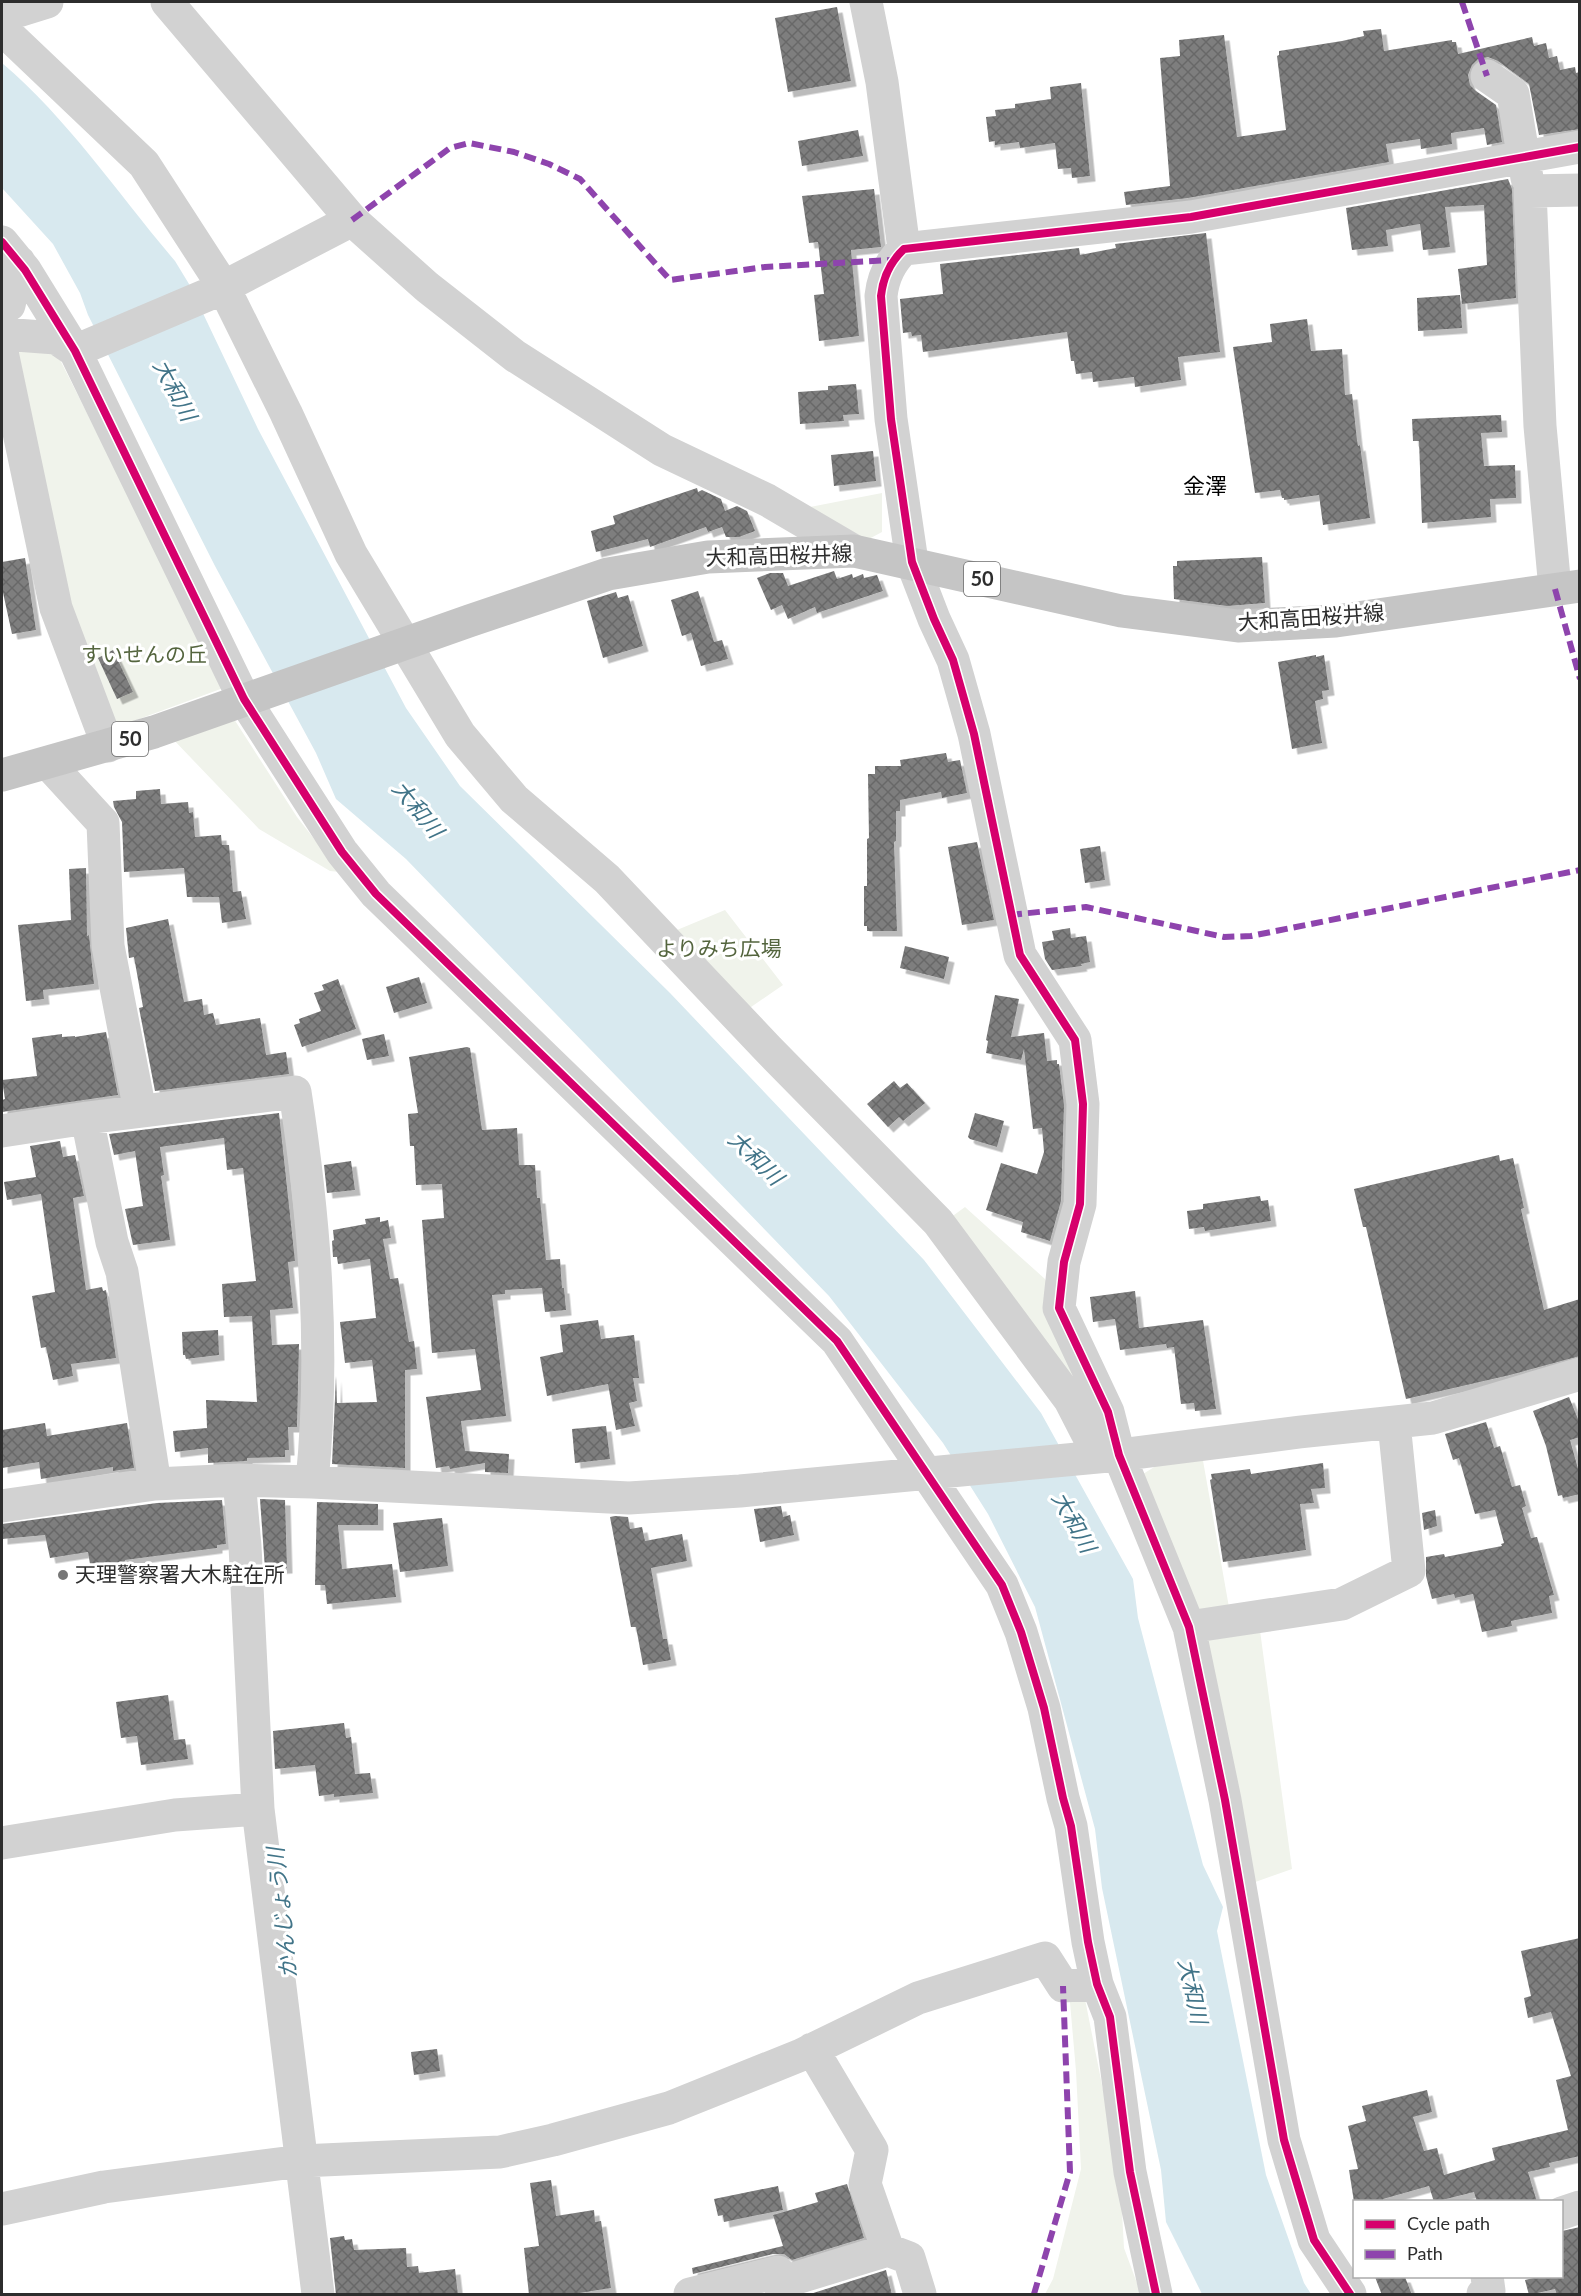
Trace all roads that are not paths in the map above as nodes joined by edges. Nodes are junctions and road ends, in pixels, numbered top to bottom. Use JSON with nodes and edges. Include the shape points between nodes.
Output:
{"nodes":[{"id":1,"x":47,"y":2,"type":"edge"},
{"id":2,"x":167,"y":2,"type":"edge"},
{"id":3,"x":866,"y":2,"type":"edge"},
{"id":4,"x":2,"y":16,"type":"edge"},
{"id":5,"x":2,"y":29,"type":"edge"},
{"id":6,"x":1487,"y":76,"type":"dead end"},
{"id":7,"x":1580,"y":147,"type":"edge"},
{"id":8,"x":1522,"y":156,"type":"junction"},
{"id":9,"x":1580,"y":190,"type":"edge"},
{"id":10,"x":1530,"y":191,"type":"junction"},
{"id":11,"x":351,"y":220,"type":"junction"},
{"id":12,"x":904,"y":249,"type":"junction"},
{"id":13,"x":10,"y":252,"type":"edge"},
{"id":14,"x":219,"y":289,"type":"junction"},
{"id":15,"x":2,"y":309,"type":"edge"},
{"id":16,"x":2,"y":334,"type":"edge"},
{"id":17,"x":80,"y":349,"type":"junction"},
{"id":18,"x":2,"y":352,"type":"edge"},
{"id":19,"x":854,"y":551,"type":"junction"},
{"id":20,"x":912,"y":562,"type":"junction"},
{"id":21,"x":1568,"y":587,"type":"edge"},
{"id":22,"x":399,"y":645,"type":"junction"},
{"id":23,"x":250,"y":697,"type":"junction"},
{"id":24,"x":108,"y":746,"type":"junction"},
{"id":25,"x":48,"y":763,"type":"junction"},
{"id":26,"x":2,"y":775,"type":"edge"},
{"id":27,"x":140,"y":1111,"type":"junction"},
{"id":28,"x":87,"y":1118,"type":"junction"},
{"id":29,"x":2,"y":1131,"type":"edge"},
{"id":30,"x":1580,"y":1374,"type":"edge"},
{"id":31,"x":1394,"y":1423,"type":"junction"},
{"id":32,"x":1108,"y":1456,"type":"junction"},
{"id":33,"x":930,"y":1472,"type":"junction"},
{"id":34,"x":239,"y":1480,"type":"junction"},
{"id":35,"x":312,"y":1482,"type":"junction"},
{"id":36,"x":155,"y":1484,"type":"junction"},
{"id":37,"x":2,"y":1506,"type":"edge"},
{"id":38,"x":1189,"y":1627,"type":"junction"},
{"id":39,"x":258,"y":1809,"type":"junction"},
{"id":40,"x":2,"y":1843,"type":"edge"},
{"id":41,"x":1088,"y":1942,"type":"junction"},
{"id":42,"x":1045,"y":1958,"type":"junction"},
{"id":43,"x":1097,"y":1984,"type":"junction"},
{"id":44,"x":812,"y":2049,"type":"junction"},
{"id":45,"x":301,"y":2161,"type":"junction"},
{"id":46,"x":1580,"y":2207,"type":"edge"},
{"id":47,"x":2,"y":2209,"type":"edge"},
{"id":48,"x":1563,"y":2212,"type":"edge"},
{"id":49,"x":888,"y":2250,"type":"junction"},
{"id":50,"x":1487,"y":2278,"type":"edge"},
{"id":51,"x":780,"y":2283,"type":"edge"},
{"id":52,"x":318,"y":2295,"type":"edge"},
{"id":53,"x":690,"y":2295,"type":"edge"},
{"id":54,"x":920,"y":2295,"type":"edge"},
{"id":55,"x":1156,"y":2295,"type":"edge"},
{"id":56,"x":1350,"y":2295,"type":"edge"},
{"id":57,"x":1483,"y":2295,"type":"edge"}],
"edges":[{"from":1,"to":4,"type":"street"},
{"from":2,"to":11,"type":"street"},
{"from":3,"to":12,"type":"street","via":[[882,82]]},
{"from":5,"to":14,"type":"street","via":[[144,164]]},
{"from":6,"to":8,"type":"street","via":[[1513,94]]},
{"from":7,"to":8,"type":"street"},
{"from":8,"to":10,"type":"street"},
{"from":8,"to":12,"type":"street","via":[[1191,217]]},
{"from":9,"to":10,"type":"street"},
{"from":10,"to":21,"type":"street","via":[[1540,426]]},
{"from":11,"to":14,"type":"street"},
{"from":11,"to":19,"type":"street","via":[[515,356],[662,450],[767,500]]},
{"from":12,"to":20,"type":"street","via":[[892,260],[881,296],[891,419]]},
{"from":13,"to":15,"type":"street","via":[[9,305]]},
{"from":13,"to":17,"type":"street"},
{"from":14,"to":17,"type":"street"},
{"from":14,"to":22,"type":"street","via":[[286,412],[351,554]]},
{"from":16,"to":17,"type":"street","via":[[56,338]]},
{"from":17,"to":23,"type":"street"},
{"from":18,"to":24,"type":"street","via":[[56,608]]},
{"from":19,"to":20,"type":"main road","name":"大和高田桜井線","number":"50"},
{"from":19,"to":22,"type":"main road","name":"大和高田桜井線","number":"50","via":[[708,557],[608,574]]},
{"from":20,"to":21,"type":"main road","name":"大和高田桜井線","number":"50","via":[[1121,611],[1238,626],[1336,621]]},
{"from":20,"to":32,"type":"street","via":[[953,660],[974,734],[1020,955],[1075,1040],[1083,1104],[1080,1204],[1064,1262],[1059,1308],[1108,1412]]},
{"from":22,"to":23,"type":"main road","name":"大和高田桜井線","number":"50"},
{"from":22,"to":32,"type":"street","via":[[460,735],[514,799],[607,879],[938,1222],[1070,1400],[1089,1437]]},
{"from":23,"to":24,"type":"main road","name":"大和高田桜井線","number":"50"},
{"from":23,"to":33,"type":"street","via":[[342,852],[376,894],[837,1341]]},
{"from":24,"to":25,"type":"main road","name":"大和高田桜井線","number":"50"},
{"from":25,"to":26,"type":"main road","name":"大和高田桜井線","number":"50"},
{"from":25,"to":27,"type":"street","via":[[103,823],[108,946]]},
{"from":27,"to":28,"type":"street"},
{"from":27,"to":35,"type":"street","via":[[295,1092],[317,1289],[319,1353]]},
{"from":28,"to":29,"type":"street"},
{"from":28,"to":36,"type":"street","via":[[112,1242],[122,1272]]},
{"from":30,"to":31,"type":"street","via":[[1433,1418]]},
{"from":31,"to":32,"type":"street"},
{"from":31,"to":38,"type":"street","via":[[1410,1571],[1342,1604]]},
{"from":32,"to":33,"type":"street"},
{"from":32,"to":38,"type":"street"},
{"from":33,"to":35,"type":"street","via":[[629,1498]]},
{"from":33,"to":41,"type":"street","via":[[1002,1585],[1021,1632],[1044,1708],[1071,1826]]},
{"from":34,"to":35,"type":"street"},
{"from":34,"to":36,"type":"street"},
{"from":34,"to":39,"type":"street"},
{"from":36,"to":37,"type":"street"},
{"from":38,"to":56,"type":"street","via":[[1225,1800],[1284,2140],[1314,2240]]},
{"from":39,"to":40,"type":"street","via":[[175,1815]]},
{"from":39,"to":45,"type":"street"},
{"from":41,"to":42,"type":"street"},
{"from":41,"to":43,"type":"street"},
{"from":42,"to":43,"type":"street","via":[[1063,1986]]},
{"from":42,"to":44,"type":"street","via":[[918,1998]]},
{"from":43,"to":55,"type":"street","via":[[1110,2017],[1130,2172]]},
{"from":44,"to":45,"type":"street","via":[[669,2108],[500,2152]]},
{"from":44,"to":49,"type":"street","via":[[872,2150],[865,2184]]},
{"from":45,"to":47,"type":"street","via":[[104,2187]]},
{"from":45,"to":52,"type":"street"},
{"from":46,"to":48,"type":"street"},
{"from":49,"to":51,"type":"street"},
{"from":49,"to":54,"type":"street","via":[[909,2258]]},
{"from":50,"to":57,"type":"street","via":[[1489,2290]]},
{"from":51,"to":53,"type":"street"}]}
